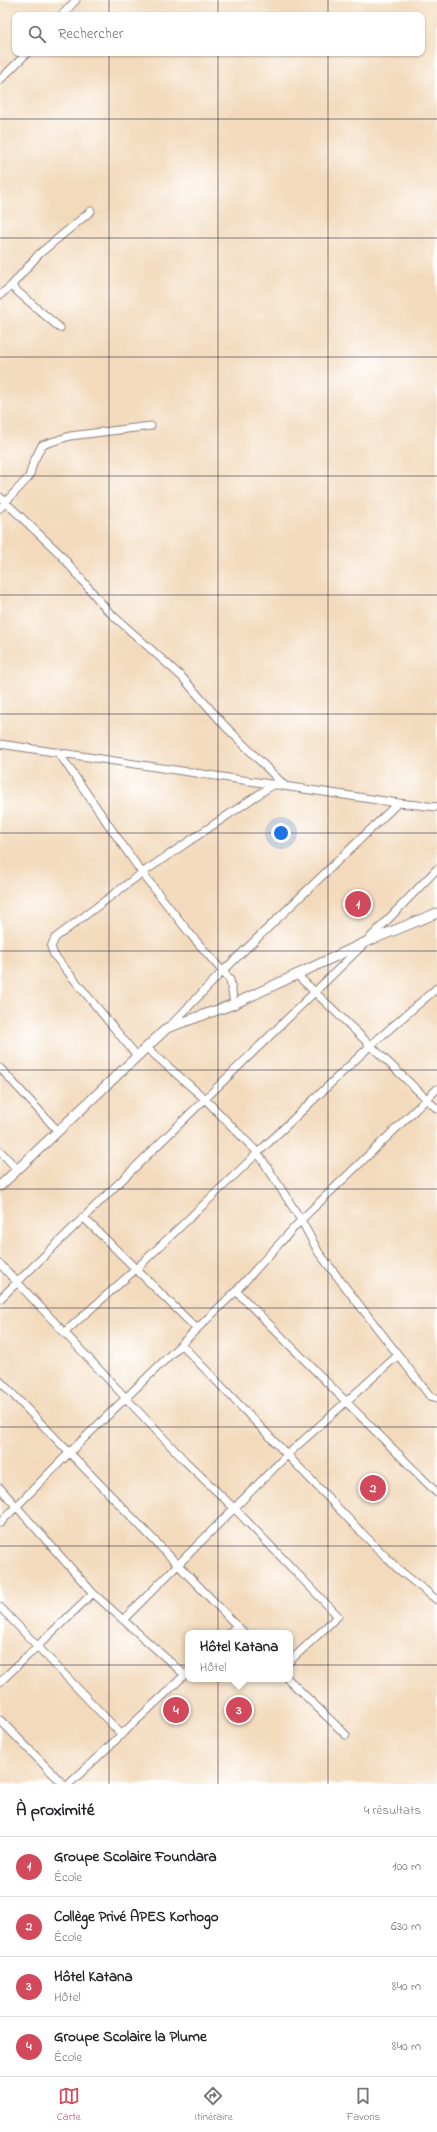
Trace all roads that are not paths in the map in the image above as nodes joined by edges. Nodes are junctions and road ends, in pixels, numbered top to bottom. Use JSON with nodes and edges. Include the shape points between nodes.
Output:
{"nodes":[{"id":1,"x":76,"y":0,"type":"edge"},
{"id":2,"x":65,"y":12,"type":"edge"},
{"id":3,"x":24,"y":56,"type":"edge"},
{"id":4,"x":0,"y":80,"type":"edge"},
{"id":5,"x":91,"y":211,"type":"dead end"},
{"id":6,"x":11,"y":286,"type":"junction"},
{"id":7,"x":0,"y":295,"type":"edge"},
{"id":8,"x":60,"y":328,"type":"dead end"},
{"id":9,"x":151,"y":426,"type":"dead end"},
{"id":10,"x":1,"y":502,"type":"edge"},
{"id":11,"x":0,"y":744,"type":"edge"},
{"id":12,"x":58,"y":752,"type":"junction"},
{"id":13,"x":274,"y":784,"type":"junction"},
{"id":14,"x":285,"y":786,"type":"junction"},
{"id":15,"x":398,"y":804,"type":"junction"},
{"id":16,"x":437,"y":808,"type":"edge"},
{"id":17,"x":437,"y":869,"type":"edge"},
{"id":18,"x":142,"y":873,"type":"junction"},
{"id":19,"x":437,"y":913,"type":"edge"},
{"id":20,"x":366,"y":942,"type":"junction"},
{"id":21,"x":222,"y":970,"type":"junction"},
{"id":22,"x":296,"y":974,"type":"junction"},
{"id":23,"x":437,"y":988,"type":"edge"},
{"id":24,"x":314,"y":992,"type":"junction"},
{"id":25,"x":234,"y":1004,"type":"junction"},
{"id":26,"x":167,"y":1028,"type":"junction"},
{"id":27,"x":371,"y":1045,"type":"junction"},
{"id":28,"x":147,"y":1048,"type":"junction"},
{"id":29,"x":137,"y":1056,"type":"junction"},
{"id":30,"x":0,"y":1068,"type":"edge"},
{"id":31,"x":437,"y":1089,"type":"edge"},
{"id":32,"x":205,"y":1099,"type":"junction"},
{"id":33,"x":426,"y":1099,"type":"junction"},
{"id":34,"x":437,"y":1109,"type":"edge"},
{"id":35,"x":58,"y":1131,"type":"junction"},
{"id":36,"x":0,"y":1151,"type":"edge"},
{"id":37,"x":258,"y":1153,"type":"junction"},
{"id":38,"x":17,"y":1169,"type":"junction"},
{"id":39,"x":0,"y":1186,"type":"edge"},
{"id":40,"x":83,"y":1217,"type":"junction"},
{"id":41,"x":301,"y":1220,"type":"junction"},
{"id":42,"x":0,"y":1264,"type":"edge"},
{"id":43,"x":136,"y":1269,"type":"junction"},
{"id":44,"x":17,"y":1282,"type":"junction"},
{"id":45,"x":236,"y":1291,"type":"junction"},
{"id":46,"x":0,"y":1299,"type":"edge"},
{"id":47,"x":197,"y":1329,"type":"junction"},
{"id":48,"x":65,"y":1332,"type":"junction"},
{"id":49,"x":182,"y":1345,"type":"junction"},
{"id":50,"x":398,"y":1355,"type":"junction"},
{"id":51,"x":0,"y":1381,"type":"edge"},
{"id":52,"x":126,"y":1398,"type":"junction"},
{"id":53,"x":437,"y":1398,"type":"edge"},
{"id":54,"x":346,"y":1402,"type":"junction"},
{"id":55,"x":70,"y":1452,"type":"junction"},
{"id":56,"x":288,"y":1454,"type":"junction"},
{"id":57,"x":0,"y":1488,"type":"edge"},
{"id":58,"x":437,"y":1493,"type":"edge"},
{"id":59,"x":17,"y":1506,"type":"junction"},
{"id":60,"x":235,"y":1509,"type":"junction"},
{"id":61,"x":0,"y":1523,"type":"edge"},
{"id":62,"x":177,"y":1564,"type":"junction"},
{"id":63,"x":93,"y":1593,"type":"junction"},
{"id":64,"x":437,"y":1600,"type":"edge"},
{"id":65,"x":0,"y":1607,"type":"edge"},
{"id":66,"x":124,"y":1619,"type":"junction"},
{"id":67,"x":237,"y":1626,"type":"junction"},
{"id":68,"x":232,"y":1630,"type":"edge"},
{"id":69,"x":241,"y":1630,"type":"edge"},
{"id":70,"x":36,"y":1647,"type":"junction"},
{"id":71,"x":293,"y":1658,"type":"edge"},
{"id":72,"x":185,"y":1672,"type":"edge"},
{"id":73,"x":185,"y":1674,"type":"edge"},
{"id":74,"x":0,"y":1682,"type":"edge"},
{"id":75,"x":291,"y":1682,"type":"edge"},
{"id":76,"x":0,"y":1720,"type":"edge"},
{"id":77,"x":122,"y":1735,"type":"junction"},
{"id":78,"x":346,"y":1735,"type":"dead end"},
{"id":79,"x":64,"y":1784,"type":"edge"},
{"id":80,"x":69,"y":1784,"type":"edge"}],
"edges":[{"from":1,"to":2,"type":"street"},
{"from":3,"to":4,"type":"street"},
{"from":5,"to":6,"type":"street","via":[[40,254]]},
{"from":6,"to":7,"type":"street"},
{"from":6,"to":8,"type":"street"},
{"from":9,"to":10,"type":"street","via":[[70,436],[42,445],[29,477]]},
{"from":10,"to":14,"type":"street","via":[[60,554],[108,611],[182,677],[225,726]]},
{"from":11,"to":12,"type":"street"},
{"from":12,"to":13,"type":"street"},
{"from":12,"to":18,"type":"street"},
{"from":13,"to":14,"type":"street"},
{"from":13,"to":18,"type":"street"},
{"from":14,"to":15,"type":"street"},
{"from":15,"to":16,"type":"street"},
{"from":15,"to":21,"type":"street"},
{"from":17,"to":20,"type":"street"},
{"from":18,"to":21,"type":"street"},
{"from":18,"to":29,"type":"street","via":[[55,938],[51,947],[54,955]]},
{"from":19,"to":20,"type":"street"},
{"from":20,"to":22,"type":"street"},
{"from":20,"to":24,"type":"street"},
{"from":21,"to":25,"type":"street","via":[[230,980]]},
{"from":21,"to":26,"type":"street"},
{"from":22,"to":24,"type":"street"},
{"from":22,"to":25,"type":"street"},
{"from":23,"to":27,"type":"street"},
{"from":24,"to":27,"type":"street"},
{"from":24,"to":32,"type":"street"},
{"from":25,"to":26,"type":"street"},
{"from":26,"to":28,"type":"street"},
{"from":27,"to":33,"type":"street"},
{"from":27,"to":37,"type":"street"},
{"from":28,"to":29,"type":"street"},
{"from":28,"to":32,"type":"street"},
{"from":29,"to":35,"type":"street"},
{"from":30,"to":35,"type":"street"},
{"from":31,"to":33,"type":"street"},
{"from":32,"to":37,"type":"street"},
{"from":32,"to":40,"type":"street"},
{"from":33,"to":34,"type":"street"},
{"from":33,"to":41,"type":"street"},
{"from":35,"to":38,"type":"street"},
{"from":36,"to":38,"type":"street"},
{"from":37,"to":41,"type":"street"},
{"from":37,"to":43,"type":"street"},
{"from":38,"to":39,"type":"street"},
{"from":40,"to":43,"type":"street"},
{"from":40,"to":44,"type":"street"},
{"from":41,"to":45,"type":"street"},
{"from":41,"to":50,"type":"street","via":[[319,1253]]},
{"from":42,"to":44,"type":"street"},
{"from":43,"to":47,"type":"street"},
{"from":43,"to":48,"type":"street"},
{"from":44,"to":46,"type":"street"},
{"from":44,"to":48,"type":"street"},
{"from":45,"to":47,"type":"street"},
{"from":45,"to":54,"type":"street"},
{"from":47,"to":49,"type":"street"},
{"from":48,"to":52,"type":"street"},
{"from":49,"to":52,"type":"street"},
{"from":49,"to":56,"type":"street"},
{"from":50,"to":53,"type":"street","via":[[430,1396]]},
{"from":50,"to":54,"type":"street"},
{"from":51,"to":55,"type":"street"},
{"from":52,"to":55,"type":"street"},
{"from":52,"to":60,"type":"street","via":[[185,1461]]},
{"from":54,"to":56,"type":"street"},
{"from":54,"to":58,"type":"street"},
{"from":55,"to":59,"type":"street"},
{"from":55,"to":62,"type":"street"},
{"from":56,"to":60,"type":"street"},
{"from":56,"to":64,"type":"street","via":[[398,1569]]},
{"from":57,"to":59,"type":"street"},
{"from":59,"to":61,"type":"street"},
{"from":59,"to":63,"type":"street"},
{"from":60,"to":62,"type":"street"},
{"from":60,"to":71,"type":"street","via":[[338,1616]]},
{"from":62,"to":66,"type":"street"},
{"from":62,"to":67,"type":"street"},
{"from":63,"to":66,"type":"street"},
{"from":63,"to":70,"type":"street"},
{"from":65,"to":70,"type":"street"},
{"from":66,"to":72,"type":"street"},
{"from":67,"to":68,"type":"street"},
{"from":67,"to":69,"type":"street"},
{"from":70,"to":74,"type":"street"},
{"from":70,"to":77,"type":"street"},
{"from":73,"to":77,"type":"street"},
{"from":75,"to":78,"type":"street"},
{"from":76,"to":79,"type":"street"},
{"from":77,"to":80,"type":"street"}]}
